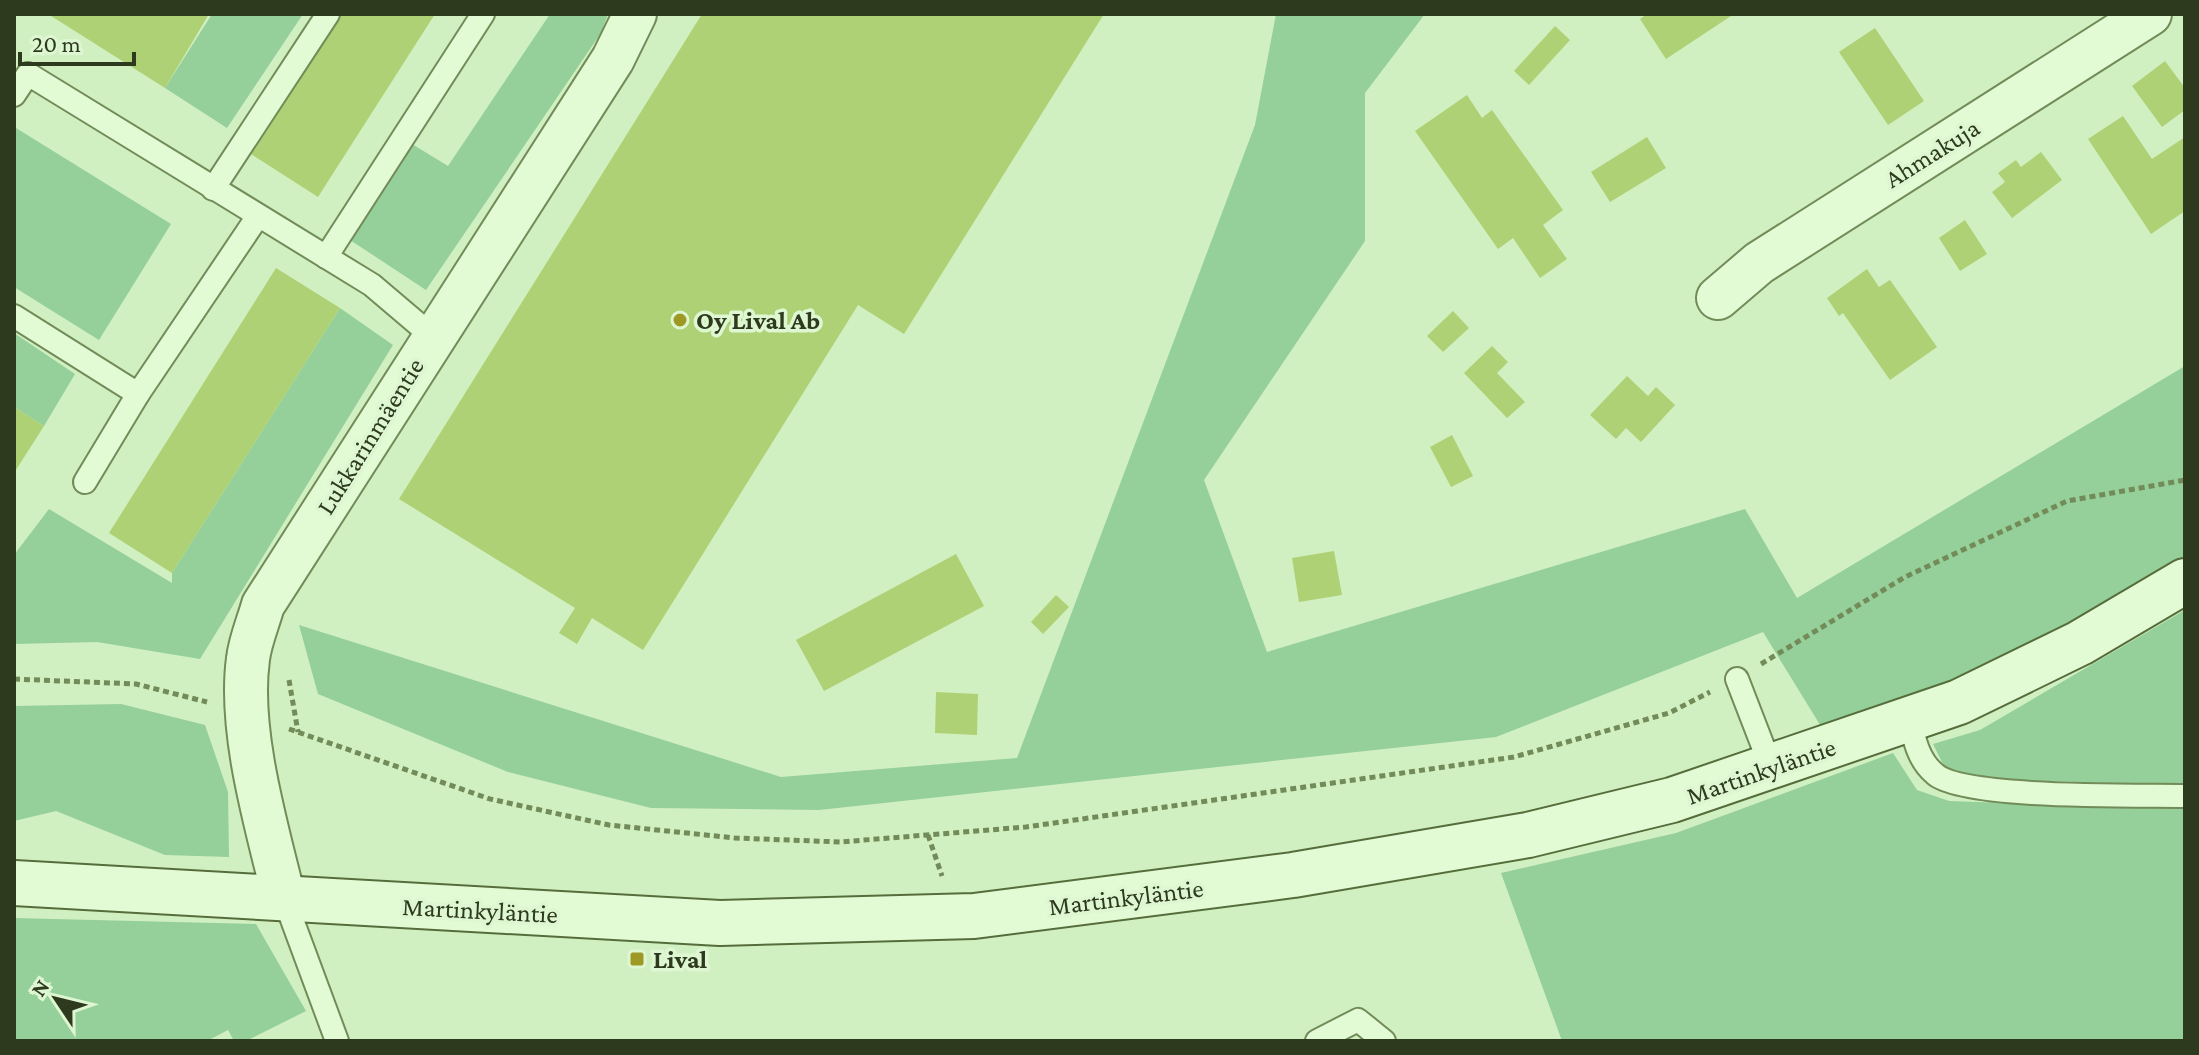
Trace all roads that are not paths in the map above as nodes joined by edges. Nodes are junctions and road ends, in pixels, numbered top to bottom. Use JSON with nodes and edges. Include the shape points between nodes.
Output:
{"nodes":[{"id":1,"x":328,"y":14,"type":"edge"},
{"id":2,"x":483,"y":14,"type":"edge"},
{"id":3,"x":635,"y":14,"type":"edge"},
{"id":4,"x":2150,"y":14,"type":"edge"},
{"id":5,"x":14,"y":95,"type":"edge"},
{"id":6,"x":213,"y":189,"type":"junction"},
{"id":7,"x":258,"y":216,"type":"junction"},
{"id":8,"x":326,"y":257,"type":"junction"},
{"id":9,"x":1718,"y":298,"type":"dead end"},
{"id":10,"x":14,"y":316,"type":"edge"},
{"id":11,"x":432,"y":336,"type":"junction"},
{"id":12,"x":138,"y":394,"type":"junction"},
{"id":13,"x":85,"y":482,"type":"dead end"},
{"id":14,"x":2185,"y":581,"type":"edge"},
{"id":15,"x":1737,"y":679,"type":"road end"},
{"id":16,"x":1910,"y":719,"type":"junction"},
{"id":17,"x":1771,"y":767,"type":"junction"},
{"id":18,"x":2185,"y":796,"type":"edge"},
{"id":19,"x":14,"y":883,"type":"edge"},
{"id":20,"x":284,"y":898,"type":"junction"},
{"id":21,"x":337,"y":1041,"type":"edge"},
{"id":22,"x":1317,"y":1041,"type":"edge"},
{"id":23,"x":1384,"y":1041,"type":"edge"}],
"edges":[{"from":1,"to":6,"type":"lane"},
{"from":2,"to":8,"type":"lane"},
{"from":3,"to":11,"type":"street","name":"Lukkarinmäentie","via":[[613,59]]},
{"from":4,"to":9,"type":"street","name":"Ahmakuja","via":[[1759,263]]},
{"from":5,"to":6,"type":"lane","via":[[28,74]]},
{"from":6,"to":7,"type":"lane"},
{"from":7,"to":8,"type":"lane"},
{"from":7,"to":12,"type":"lane"},
{"from":8,"to":11,"type":"lane","via":[[372,285]]},
{"from":10,"to":12,"type":"lane"},
{"from":11,"to":20,"type":"street","name":"Lukkarinmäentie","via":[[263,605],[248,659],[258,792]]},
{"from":12,"to":13,"type":"lane"},
{"from":14,"to":16,"type":"street","name":"Martinkyläntie","via":[[2080,643],[1959,702]]},
{"from":15,"to":17,"type":"lane"},
{"from":16,"to":17,"type":"street","name":"Martinkyläntie"},
{"from":16,"to":18,"type":"lane","via":[[1921,757],[1937,776],[1975,788]]},
{"from":17,"to":20,"type":"street","name":"Martinkyläntie","via":[[1672,800],[1528,835],[1293,875],[974,916],[720,923]]},
{"from":19,"to":20,"type":"street","name":"Martinkyläntie"},
{"from":20,"to":21,"type":"lane"},
{"from":22,"to":23,"type":"lane","via":[[1358,1020]]}]}
